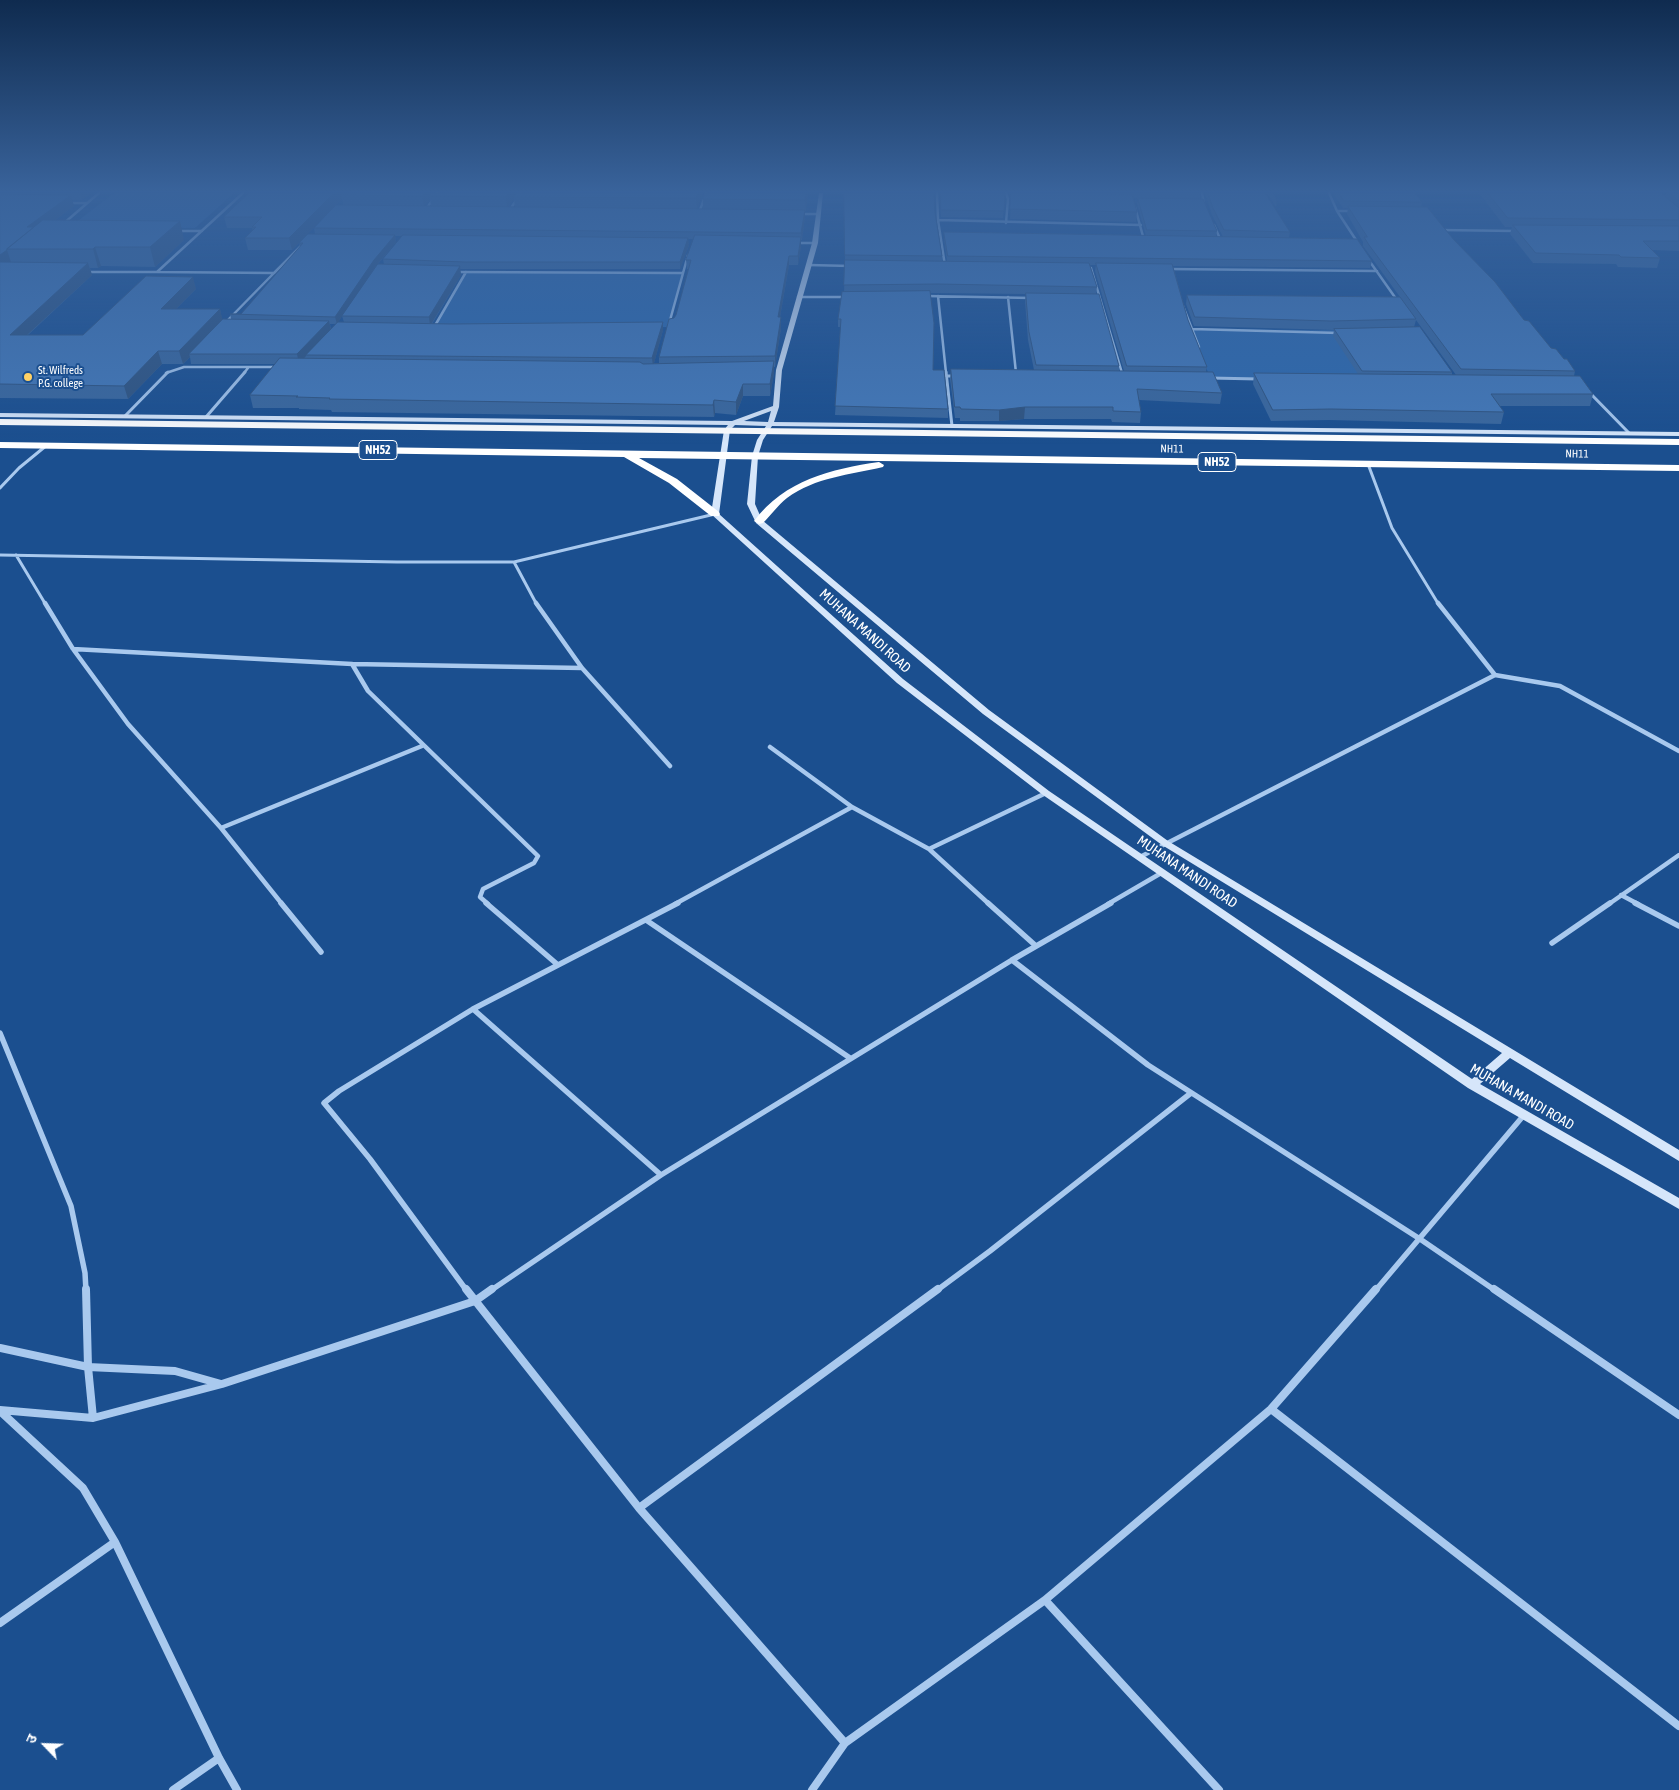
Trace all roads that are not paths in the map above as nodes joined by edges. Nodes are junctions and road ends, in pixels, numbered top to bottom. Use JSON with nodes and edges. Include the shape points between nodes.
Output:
{"nodes":[{"id":1,"x":270,"y":277,"type":"edge"},
{"id":2,"x":463,"y":277,"type":"edge"},
{"id":3,"x":681,"y":277,"type":"edge"},
{"id":4,"x":804,"y":277,"type":"edge"},
{"id":5,"x":1094,"y":277,"type":"edge"},
{"id":6,"x":1381,"y":277,"type":"edge"},
{"id":7,"x":918,"y":296,"type":"edge"},
{"id":8,"x":938,"y":296,"type":"junction"},
{"id":9,"x":798,"y":297,"type":"junction"},
{"id":10,"x":848,"y":297,"type":"edge"},
{"id":11,"x":1008,"y":297,"type":"junction"},
{"id":12,"x":1036,"y":298,"type":"edge"},
{"id":13,"x":1091,"y":298,"type":"edge"},
{"id":14,"x":1100,"y":298,"type":"junction"},
{"id":15,"x":1181,"y":301,"type":"edge"},
{"id":16,"x":1390,"y":303,"type":"edge"},
{"id":17,"x":233,"y":326,"type":"edge"},
{"id":18,"x":668,"y":326,"type":"edge"},
{"id":19,"x":1192,"y":329,"type":"junction"},
{"id":20,"x":440,"y":330,"type":"edge"},
{"id":21,"x":1348,"y":332,"type":"edge"},
{"id":22,"x":1201,"y":354,"type":"edge"},
{"id":23,"x":190,"y":360,"type":"edge"},
{"id":24,"x":184,"y":367,"type":"junction"},
{"id":25,"x":284,"y":367,"type":"edge"},
{"id":26,"x":248,"y":368,"type":"junction"},
{"id":27,"x":779,"y":370,"type":"junction"},
{"id":28,"x":1207,"y":370,"type":"edge"},
{"id":29,"x":770,"y":371,"type":"edge"},
{"id":30,"x":946,"y":376,"type":"junction"},
{"id":31,"x":964,"y":376,"type":"edge"},
{"id":32,"x":1008,"y":377,"type":"edge"},
{"id":33,"x":1114,"y":378,"type":"edge"},
{"id":34,"x":1200,"y":378,"type":"edge"},
{"id":35,"x":1210,"y":378,"type":"junction"},
{"id":36,"x":1259,"y":379,"type":"edge"},
{"id":37,"x":1589,"y":391,"type":"edge"},
{"id":38,"x":776,"y":407,"type":"junction"},
{"id":39,"x":0,"y":414,"type":"edge"},
{"id":40,"x":125,"y":416,"type":"junction"},
{"id":41,"x":206,"y":417,"type":"junction"},
{"id":42,"x":0,"y":422,"type":"edge"},
{"id":43,"x":952,"y":426,"type":"junction"},
{"id":44,"x":731,"y":427,"type":"junction"},
{"id":45,"x":768,"y":427,"type":"junction"},
{"id":46,"x":1629,"y":433,"type":"junction"},
{"id":47,"x":1679,"y":434,"type":"edge"},
{"id":48,"x":1679,"y":442,"type":"edge"},
{"id":49,"x":0,"y":445,"type":"edge"},
{"id":50,"x":47,"y":445,"type":"junction"},
{"id":51,"x":626,"y":454,"type":"junction"},
{"id":52,"x":724,"y":456,"type":"junction"},
{"id":53,"x":756,"y":456,"type":"junction"},
{"id":54,"x":920,"y":459,"type":"junction"},
{"id":55,"x":1368,"y":464,"type":"junction"},
{"id":56,"x":1679,"y":468,"type":"edge"},
{"id":57,"x":0,"y":488,"type":"edge"},
{"id":58,"x":716,"y":514,"type":"junction"},
{"id":59,"x":760,"y":521,"type":"junction"},
{"id":60,"x":0,"y":555,"type":"edge"},
{"id":61,"x":16,"y":555,"type":"junction"},
{"id":62,"x":514,"y":562,"type":"junction"},
{"id":63,"x":73,"y":650,"type":"junction"},
{"id":64,"x":352,"y":664,"type":"junction"},
{"id":65,"x":582,"y":668,"type":"junction"},
{"id":66,"x":1495,"y":676,"type":"junction"},
{"id":67,"x":422,"y":746,"type":"junction"},
{"id":68,"x":770,"y":747,"type":"dead end"},
{"id":69,"x":1679,"y":751,"type":"edge"},
{"id":70,"x":670,"y":766,"type":"dead end"},
{"id":71,"x":1046,"y":793,"type":"junction"},
{"id":72,"x":852,"y":807,"type":"junction"},
{"id":73,"x":221,"y":828,"type":"junction"},
{"id":74,"x":1165,"y":843,"type":"junction"},
{"id":75,"x":929,"y":849,"type":"junction"},
{"id":76,"x":1679,"y":855,"type":"edge"},
{"id":77,"x":1140,"y":857,"type":"junction"},
{"id":78,"x":1162,"y":872,"type":"junction"},
{"id":79,"x":1621,"y":895,"type":"junction"},
{"id":80,"x":646,"y":920,"type":"junction"},
{"id":81,"x":1679,"y":926,"type":"edge"},
{"id":82,"x":1552,"y":943,"type":"dead end"},
{"id":83,"x":1036,"y":946,"type":"junction"},
{"id":84,"x":322,"y":952,"type":"dead end"},
{"id":85,"x":1012,"y":960,"type":"junction"},
{"id":86,"x":558,"y":965,"type":"junction"},
{"id":87,"x":473,"y":1009,"type":"junction"},
{"id":88,"x":0,"y":1033,"type":"edge"},
{"id":89,"x":1509,"y":1053,"type":"junction"},
{"id":90,"x":850,"y":1058,"type":"junction"},
{"id":91,"x":1472,"y":1086,"type":"junction"},
{"id":92,"x":1191,"y":1093,"type":"junction"},
{"id":93,"x":1524,"y":1115,"type":"junction"},
{"id":94,"x":1679,"y":1156,"type":"edge"},
{"id":95,"x":661,"y":1175,"type":"junction"},
{"id":96,"x":1679,"y":1204,"type":"edge"},
{"id":97,"x":1420,"y":1239,"type":"junction"},
{"id":98,"x":475,"y":1301,"type":"junction"},
{"id":99,"x":0,"y":1348,"type":"edge"},
{"id":100,"x":88,"y":1367,"type":"junction"},
{"id":101,"x":222,"y":1384,"type":"junction"},
{"id":102,"x":1271,"y":1409,"type":"junction"},
{"id":103,"x":0,"y":1410,"type":"edge"},
{"id":104,"x":1679,"y":1415,"type":"edge"},
{"id":105,"x":93,"y":1418,"type":"junction"},
{"id":106,"x":640,"y":1508,"type":"junction"},
{"id":107,"x":115,"y":1542,"type":"junction"},
{"id":108,"x":1045,"y":1600,"type":"junction"},
{"id":109,"x":0,"y":1623,"type":"edge"},
{"id":110,"x":1679,"y":1726,"type":"edge"},
{"id":111,"x":845,"y":1743,"type":"junction"},
{"id":112,"x":219,"y":1758,"type":"junction"},
{"id":113,"x":173,"y":1790,"type":"edge"},
{"id":114,"x":237,"y":1790,"type":"edge"},
{"id":115,"x":812,"y":1790,"type":"edge"},
{"id":116,"x":1219,"y":1790,"type":"edge"}],
"edges":[{"from":1,"to":17,"type":"street","via":[[224,325]]},
{"from":2,"to":20,"type":"street","via":[[433,330]]},
{"from":3,"to":18,"type":"street"},
{"from":4,"to":9,"type":"street"},
{"from":5,"to":14,"type":"street"},
{"from":6,"to":16,"type":"street","via":[[1400,303]]},
{"from":7,"to":8,"type":"street"},
{"from":8,"to":11,"type":"street"},
{"from":8,"to":30,"type":"street"},
{"from":9,"to":10,"type":"street"},
{"from":9,"to":27,"type":"street"},
{"from":11,"to":12,"type":"street"},
{"from":11,"to":32,"type":"street","via":[[1016,377]]},
{"from":13,"to":14,"type":"street"},
{"from":14,"to":33,"type":"street","via":[[1124,378]]},
{"from":15,"to":19,"type":"street"},
{"from":19,"to":21,"type":"street"},
{"from":19,"to":22,"type":"street"},
{"from":23,"to":24,"type":"street"},
{"from":24,"to":26,"type":"street"},
{"from":24,"to":40,"type":"street","via":[[167,372]]},
{"from":25,"to":26,"type":"street"},
{"from":26,"to":41,"type":"street"},
{"from":27,"to":29,"type":"street"},
{"from":27,"to":38,"type":"street"},
{"from":28,"to":35,"type":"street"},
{"from":30,"to":31,"type":"street"},
{"from":30,"to":43,"type":"street"},
{"from":34,"to":35,"type":"street"},
{"from":35,"to":36,"type":"street"},
{"from":37,"to":46,"type":"street"},
{"from":38,"to":44,"type":"street"},
{"from":38,"to":45,"type":"street"},
{"from":39,"to":40,"type":"street"},
{"from":40,"to":41,"type":"street"},
{"from":41,"to":44,"type":"street"},
{"from":42,"to":44,"type":"highway","number":"NH52"},
{"from":43,"to":45,"type":"street"},
{"from":43,"to":46,"type":"street"},
{"from":44,"to":45,"type":"highway","number":"NH52"},
{"from":44,"to":52,"type":"street"},
{"from":45,"to":48,"type":"highway","number":"NH52"},
{"from":45,"to":53,"type":"street"},
{"from":46,"to":47,"type":"street"},
{"from":49,"to":50,"type":"highway","number":"NH52"},
{"from":50,"to":51,"type":"highway","number":"NH52"},
{"from":50,"to":57,"type":"street"},
{"from":51,"to":52,"type":"highway","number":"NH52"},
{"from":51,"to":58,"type":"highway","via":[[673,481]]},
{"from":52,"to":53,"type":"highway","number":"NH52"},
{"from":52,"to":58,"type":"street"},
{"from":53,"to":54,"type":"highway","name":"NH11","number":"NH52"},
{"from":53,"to":59,"type":"street","via":[[751,504]]},
{"from":54,"to":55,"type":"highway","name":"NH11","number":"NH52"},
{"from":54,"to":59,"type":"highway","via":[[840,471],[810,481],[783,497]]},
{"from":55,"to":56,"type":"highway","name":"NH11","number":"NH52"},
{"from":55,"to":66,"type":"street","via":[[1401,544],[1440,607]]},
{"from":58,"to":62,"type":"street"},
{"from":58,"to":71,"type":"street","name":"MUHANA MANDI ROAD","via":[[900,681]]},
{"from":59,"to":74,"type":"street","via":[[986,712]]},
{"from":60,"to":61,"type":"street"},
{"from":61,"to":62,"type":"street"},
{"from":61,"to":63,"type":"street"},
{"from":62,"to":65,"type":"street","via":[[539,608]]},
{"from":63,"to":64,"type":"street"},
{"from":63,"to":73,"type":"street","via":[[128,724]]},
{"from":64,"to":65,"type":"street"},
{"from":64,"to":67,"type":"street","via":[[368,691]]},
{"from":65,"to":70,"type":"street"},
{"from":66,"to":69,"type":"street","via":[[1560,686]]},
{"from":66,"to":74,"type":"street"},
{"from":67,"to":73,"type":"street"},
{"from":67,"to":86,"type":"street","via":[[538,856],[534,863],[483,889],[480,897]]},
{"from":68,"to":72,"type":"street"},
{"from":71,"to":75,"type":"street"},
{"from":71,"to":77,"type":"street","name":"MUHANA MANDI ROAD"},
{"from":72,"to":75,"type":"street"},
{"from":72,"to":80,"type":"street"},
{"from":73,"to":84,"type":"street"},
{"from":74,"to":77,"type":"street"},
{"from":74,"to":89,"type":"street"},
{"from":75,"to":83,"type":"street"},
{"from":76,"to":79,"type":"street"},
{"from":77,"to":78,"type":"street","name":"MUHANA MANDI ROAD"},
{"from":78,"to":83,"type":"street"},
{"from":78,"to":91,"type":"street","name":"MUHANA MANDI ROAD"},
{"from":79,"to":81,"type":"street"},
{"from":79,"to":82,"type":"street"},
{"from":80,"to":86,"type":"street"},
{"from":80,"to":90,"type":"street"},
{"from":83,"to":85,"type":"street"},
{"from":85,"to":90,"type":"street"},
{"from":85,"to":92,"type":"street","via":[[1148,1065]]},
{"from":86,"to":87,"type":"street"},
{"from":87,"to":95,"type":"street"},
{"from":87,"to":98,"type":"street","via":[[324,1103],[370,1159]]},
{"from":88,"to":100,"type":"street","via":[[71,1206],[85,1273]]},
{"from":89,"to":91,"type":"street"},
{"from":89,"to":94,"type":"street"},
{"from":90,"to":95,"type":"street"},
{"from":91,"to":93,"type":"street","name":"MUHANA MANDI ROAD"},
{"from":92,"to":97,"type":"street"},
{"from":92,"to":106,"type":"street","via":[[990,1251]]},
{"from":93,"to":96,"type":"street","name":"MUHANA MANDI ROAD"},
{"from":93,"to":97,"type":"street"},
{"from":95,"to":98,"type":"street"},
{"from":97,"to":102,"type":"street"},
{"from":97,"to":104,"type":"street"},
{"from":98,"to":101,"type":"street"},
{"from":98,"to":106,"type":"street"},
{"from":99,"to":100,"type":"street"},
{"from":100,"to":101,"type":"street","via":[[175,1371]]},
{"from":100,"to":105,"type":"street"},
{"from":101,"to":105,"type":"street"},
{"from":102,"to":108,"type":"street"},
{"from":102,"to":110,"type":"street"},
{"from":103,"to":105,"type":"street"},
{"from":103,"to":107,"type":"street","via":[[83,1488]]},
{"from":106,"to":111,"type":"street"},
{"from":107,"to":109,"type":"street"},
{"from":107,"to":112,"type":"street"},
{"from":108,"to":111,"type":"street"},
{"from":108,"to":116,"type":"street"},
{"from":111,"to":115,"type":"street"},
{"from":112,"to":113,"type":"street"},
{"from":112,"to":114,"type":"street"}]}
